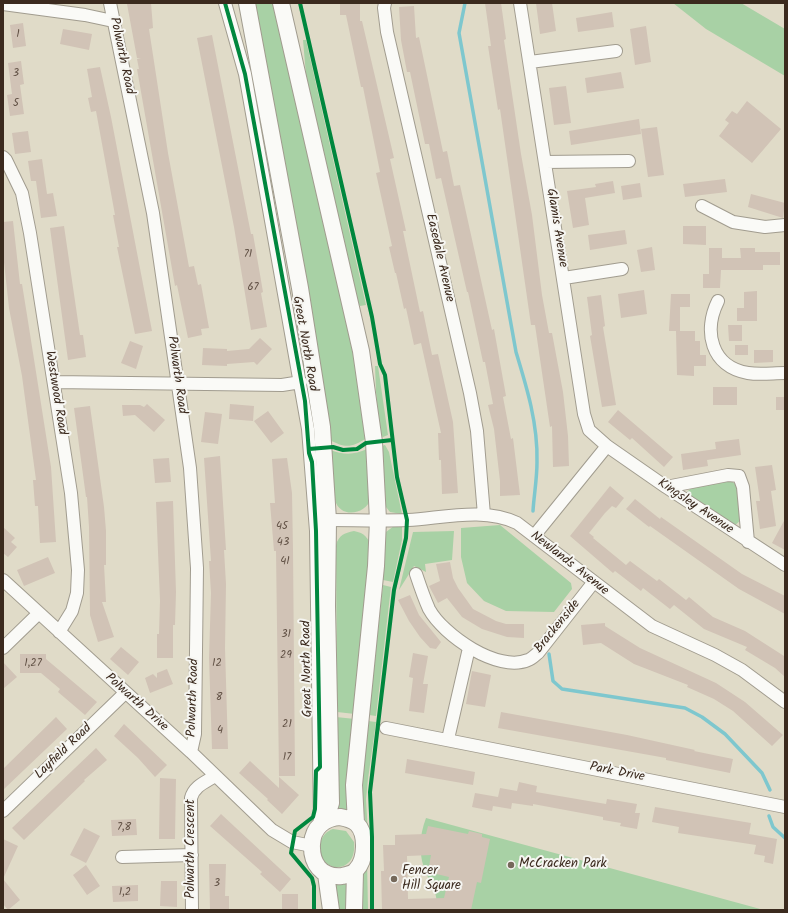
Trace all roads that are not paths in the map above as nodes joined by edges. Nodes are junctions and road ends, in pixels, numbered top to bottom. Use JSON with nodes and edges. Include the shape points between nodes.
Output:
{"nodes":[{"id":1,"x":110,"y":3,"type":"edge"},
{"id":2,"x":225,"y":3,"type":"edge"},
{"id":3,"x":247,"y":3,"type":"edge"},
{"id":4,"x":281,"y":3,"type":"edge"},
{"id":5,"x":385,"y":3,"type":"edge"},
{"id":6,"x":520,"y":3,"type":"edge"},
{"id":7,"x":3,"y":4,"type":"edge"},
{"id":8,"x":113,"y":21,"type":"junction"},
{"id":9,"x":616,"y":52,"type":"dead end"},
{"id":10,"x":530,"y":62,"type":"junction"},
{"id":11,"x":3,"y":156,"type":"edge"},
{"id":12,"x":629,"y":161,"type":"dead end"},
{"id":13,"x":545,"y":162,"type":"junction"},
{"id":14,"x":702,"y":206,"type":"dead end"},
{"id":15,"x":785,"y":226,"type":"edge"},
{"id":16,"x":622,"y":269,"type":"dead end"},
{"id":17,"x":564,"y":278,"type":"junction"},
{"id":18,"x":718,"y":301,"type":"dead end"},
{"id":19,"x":785,"y":372,"type":"edge"},
{"id":20,"x":54,"y":382,"type":"junction"},
{"id":21,"x":301,"y":382,"type":"junction"},
{"id":22,"x":177,"y":384,"type":"junction"},
{"id":23,"x":607,"y":446,"type":"junction"},
{"id":24,"x":666,"y":487,"type":"junction"},
{"id":25,"x":484,"y":515,"type":"junction"},
{"id":26,"x":328,"y":520,"type":"junction"},
{"id":27,"x":378,"y":520,"type":"junction"},
{"id":28,"x":534,"y":536,"type":"junction"},
{"id":29,"x":748,"y":542,"type":"junction"},
{"id":30,"x":785,"y":565,"type":"edge"},
{"id":31,"x":416,"y":574,"type":"dead end"},
{"id":32,"x":3,"y":580,"type":"edge"},
{"id":33,"x":593,"y":583,"type":"junction"},
{"id":34,"x":39,"y":613,"type":"junction"},
{"id":35,"x":58,"y":632,"type":"junction"},
{"id":36,"x":3,"y":648,"type":"edge"},
{"id":37,"x":469,"y":648,"type":"junction"},
{"id":38,"x":125,"y":693,"type":"junction"},
{"id":39,"x":785,"y":702,"type":"edge"},
{"id":40,"x":386,"y":728,"type":"dead end"},
{"id":41,"x":448,"y":739,"type":"junction"},
{"id":42,"x":191,"y":752,"type":"junction"},
{"id":43,"x":215,"y":776,"type":"junction"},
{"id":44,"x":785,"y":807,"type":"edge"},
{"id":45,"x":3,"y":811,"type":"edge"},
{"id":46,"x":323,"y":823,"type":"junction"},
{"id":47,"x":356,"y":823,"type":"junction"},
{"id":48,"x":312,"y":846,"type":"junction"},
{"id":49,"x":192,"y":856,"type":"junction"},
{"id":50,"x":122,"y":857,"type":"dead end"},
{"id":51,"x":355,"y":872,"type":"junction"},
{"id":52,"x":326,"y":874,"type":"junction"},
{"id":53,"x":192,"y":910,"type":"edge"},
{"id":54,"x":330,"y":910,"type":"edge"},
{"id":55,"x":354,"y":910,"type":"edge"}],
"edges":[{"from":1,"to":8,"type":"street","name":"Polwarth Road"},
{"from":2,"to":21,"type":"street","name":"Great North Road","via":[[245,74]]},
{"from":3,"to":26,"type":"main road","name":"Great North Road","via":[[300,288],[322,427]]},
{"from":4,"to":27,"type":"main road","via":[[361,351],[374,442]]},
{"from":5,"to":25,"type":"street","name":"Easedale Avenue","via":[[387,32],[478,431]]},
{"from":6,"to":10,"type":"street","name":"Glamis Avenue"},
{"from":7,"to":8,"type":"street"},
{"from":8,"to":22,"type":"street","name":"Polwarth Road","via":[[153,213]]},
{"from":9,"to":10,"type":"street"},
{"from":10,"to":13,"type":"street","name":"Glamis Avenue"},
{"from":11,"to":20,"type":"street","name":"Westwood Road","via":[[22,193]]},
{"from":12,"to":13,"type":"street"},
{"from":13,"to":17,"type":"street","name":"Glamis Avenue"},
{"from":14,"to":15,"type":"street","via":[[733,222],[765,227]]},
{"from":16,"to":17,"type":"street"},
{"from":17,"to":23,"type":"street","name":"Glamis Avenue","via":[[584,414],[589,430]]},
{"from":18,"to":19,"type":"street","via":[[711,321],[711,340],[718,356],[731,368],[747,373]]},
{"from":20,"to":22,"type":"street"},
{"from":20,"to":35,"type":"street","name":"Westwood Road","via":[[71,493],[78,570],[77,593],[72,611]]},
{"from":21,"to":22,"type":"street","via":[[282,385]]},
{"from":21,"to":46,"type":"street","name":"Great North Road","via":[[312,462],[316,531]]},
{"from":22,"to":42,"type":"street","name":"Polwarth Road","via":[[190,468],[197,568],[195,734]]},
{"from":23,"to":24,"type":"street","name":"Kingsley Avenue"},
{"from":23,"to":28,"type":"street"},
{"from":24,"to":29,"type":"street","name":"Kingsley Avenue"},
{"from":24,"to":29,"type":"street","via":[[728,475],[739,476],[743,487]]},
{"from":25,"to":27,"type":"street","name":"Newlands Avenue"},
{"from":25,"to":28,"type":"street","name":"Newlands Avenue","via":[[506,518]]},
{"from":26,"to":27,"type":"street","name":"Newlands Avenue"},
{"from":26,"to":46,"type":"main road","name":"Great North Road","via":[[331,803]]},
{"from":27,"to":47,"type":"main road","via":[[376,566],[354,785]]},
{"from":28,"to":33,"type":"street","name":"Newlands Avenue"},
{"from":29,"to":30,"type":"street","name":"Kingsley Avenue"},
{"from":31,"to":37,"type":"street","name":"Brackenside","via":[[430,610],[450,633]]},
{"from":32,"to":34,"type":"street","name":"Polwarth Drive"},
{"from":33,"to":37,"type":"street","name":"Brackenside","via":[[529,660],[515,663],[498,660]]},
{"from":33,"to":39,"type":"street","name":"Newlands Avenue","via":[[652,626],[742,670]]},
{"from":34,"to":35,"type":"street","name":"Polwarth Drive"},
{"from":34,"to":36,"type":"street"},
{"from":35,"to":38,"type":"street","name":"Polwarth Drive"},
{"from":37,"to":41,"type":"street"},
{"from":38,"to":42,"type":"street","name":"Polwarth Drive"},
{"from":38,"to":45,"type":"street","name":"Layfield Road"},
{"from":40,"to":41,"type":"street","name":"Park Drive"},
{"from":41,"to":44,"type":"street","name":"Park Drive"},
{"from":42,"to":43,"type":"street","name":"Polwarth Drive"},
{"from":43,"to":48,"type":"street","name":"Polwarth Drive","via":[[272,830],[292,842]]},
{"from":43,"to":49,"type":"street","name":"Polwarth Crescent","via":[[193,792]]},
{"from":46,"to":47,"type":"main road","via":[[340,817]]},
{"from":46,"to":48,"type":"main road","name":"Great North Road","via":[[312,839]]},
{"from":47,"to":51,"type":"main road","via":[[362,834],[363,852],[360,865]]},
{"from":48,"to":52,"type":"main road","via":[[314,861]]},
{"from":49,"to":50,"type":"street"},
{"from":49,"to":53,"type":"street","name":"Polwarth Crescent"},
{"from":51,"to":52,"type":"main road","via":[[344,876]]},
{"from":51,"to":55,"type":"main road"},
{"from":52,"to":54,"type":"main road"}]}
